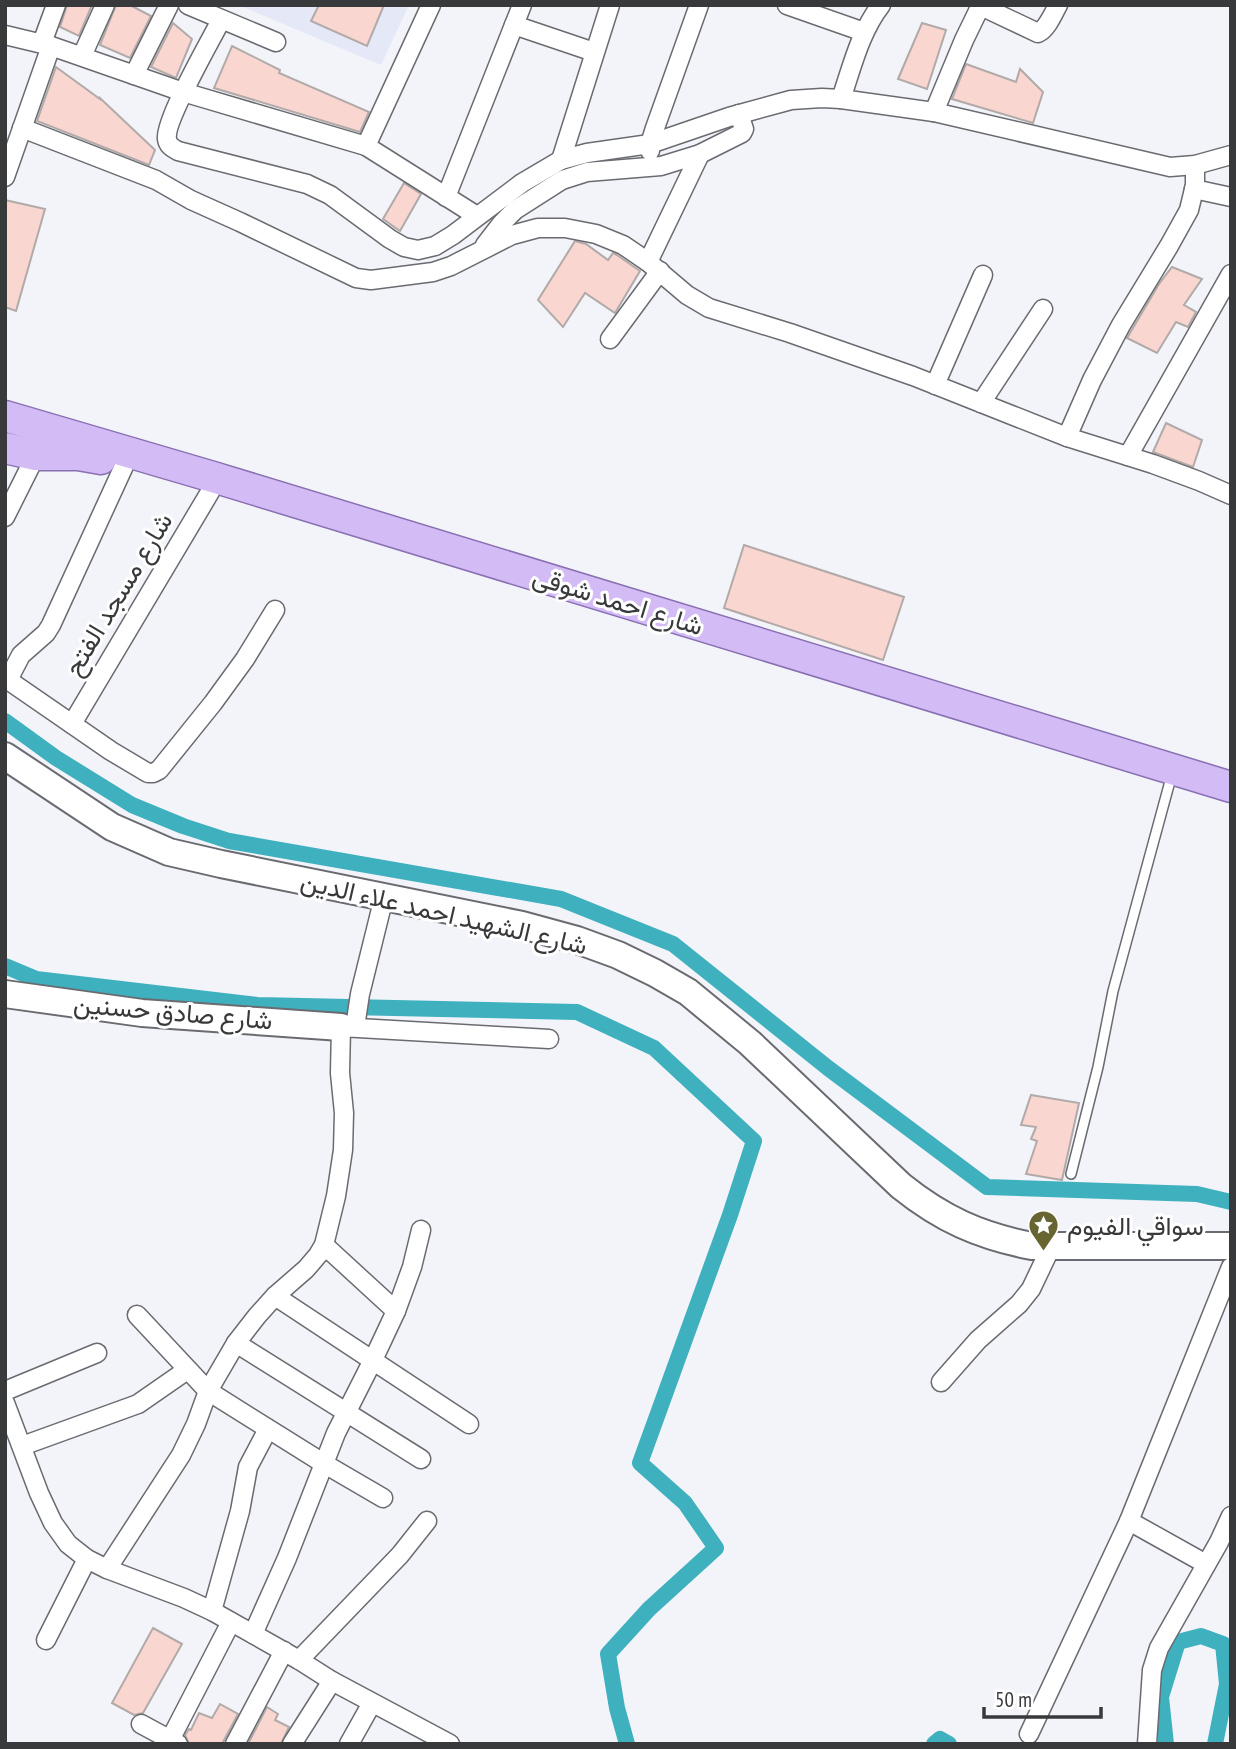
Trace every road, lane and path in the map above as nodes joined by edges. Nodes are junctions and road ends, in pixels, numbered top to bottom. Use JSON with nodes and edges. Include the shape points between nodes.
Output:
{"nodes":[{"id":1,"x":56,"y":5,"type":"edge"},
{"id":2,"x":105,"y":5,"type":"edge"},
{"id":3,"x":169,"y":5,"type":"edge"},
{"id":4,"x":188,"y":5,"type":"edge"},
{"id":5,"x":431,"y":5,"type":"edge"},
{"id":6,"x":522,"y":5,"type":"edge"},
{"id":7,"x":610,"y":5,"type":"edge"},
{"id":8,"x":699,"y":5,"type":"edge"},
{"id":9,"x":787,"y":5,"type":"edge"},
{"id":10,"x":881,"y":5,"type":"edge"},
{"id":11,"x":981,"y":5,"type":"edge"},
{"id":12,"x":1058,"y":5,"type":"edge"},
{"id":13,"x":222,"y":20,"type":"junction"},
{"id":14,"x":514,"y":25,"type":"junction"},
{"id":15,"x":864,"y":32,"type":"junction"},
{"id":16,"x":5,"y":35,"type":"edge"},
{"id":17,"x":276,"y":42,"type":"dead end"},
{"id":18,"x":47,"y":44,"type":"junction"},
{"id":19,"x":594,"y":52,"type":"junction"},
{"id":20,"x":82,"y":57,"type":"junction"},
{"id":21,"x":134,"y":75,"type":"junction"},
{"id":22,"x":183,"y":92,"type":"junction"},
{"id":23,"x":841,"y":99,"type":"junction"},
{"id":24,"x":934,"y":112,"type":"junction"},
{"id":25,"x":739,"y":114,"type":"junction"},
{"id":26,"x":22,"y":128,"type":"junction"},
{"id":27,"x":650,"y":144,"type":"junction"},
{"id":28,"x":366,"y":146,"type":"junction"},
{"id":29,"x":700,"y":154,"type":"junction"},
{"id":30,"x":1231,"y":155,"type":"edge"},
{"id":31,"x":561,"y":160,"type":"junction"},
{"id":32,"x":649,"y":168,"type":"junction"},
{"id":33,"x":5,"y":177,"type":"edge"},
{"id":34,"x":1194,"y":178,"type":"junction"},
{"id":35,"x":446,"y":197,"type":"junction"},
{"id":36,"x":1231,"y":197,"type":"edge"},
{"id":37,"x":477,"y":216,"type":"junction"},
{"id":38,"x":480,"y":250,"type":"junction"},
{"id":39,"x":654,"y":267,"type":"junction"},
{"id":40,"x":1231,"y":274,"type":"edge"},
{"id":41,"x":983,"y":275,"type":"dead end"},
{"id":42,"x":1043,"y":309,"type":"dead end"},
{"id":43,"x":610,"y":339,"type":"dead end"},
{"id":44,"x":935,"y":385,"type":"junction"},
{"id":45,"x":981,"y":403,"type":"junction"},
{"id":46,"x":15,"y":419,"type":"edge"},
{"id":47,"x":1067,"y":438,"type":"junction"},
{"id":48,"x":19,"y":452,"type":"edge"},
{"id":49,"x":1128,"y":456,"type":"junction"},
{"id":50,"x":124,"y":466,"type":"junction"},
{"id":51,"x":210,"y":492,"type":"junction"},
{"id":52,"x":1231,"y":495,"type":"edge"},
{"id":53,"x":5,"y":517,"type":"edge"},
{"id":54,"x":275,"y":610,"type":"dead end"},
{"id":55,"x":7,"y":679,"type":"edge"},
{"id":56,"x":72,"y":724,"type":"junction"},
{"id":57,"x":8,"y":765,"type":"edge"},
{"id":58,"x":1169,"y":785,"type":"junction"},
{"id":59,"x":1231,"y":787,"type":"edge"},
{"id":60,"x":1231,"y":805,"type":"edge"},
{"id":61,"x":384,"y":897,"type":"junction"},
{"id":62,"x":5,"y":994,"type":"edge"},
{"id":63,"x":351,"y":1023,"type":"junction"},
{"id":64,"x":549,"y":1039,"type":"dead end"},
{"id":65,"x":1071,"y":1174,"type":"dead end"},
{"id":66,"x":421,"y":1230,"type":"dead end"},
{"id":67,"x":324,"y":1245,"type":"junction"},
{"id":68,"x":1231,"y":1246,"type":"edge"},
{"id":69,"x":1051,"y":1247,"type":"junction"},
{"id":70,"x":1231,"y":1267,"type":"edge"},
{"id":71,"x":275,"y":1296,"type":"junction"},
{"id":72,"x":396,"y":1311,"type":"junction"},
{"id":73,"x":137,"y":1315,"type":"dead end"},
{"id":74,"x":236,"y":1343,"type":"junction"},
{"id":75,"x":97,"y":1353,"type":"dead end"},
{"id":76,"x":373,"y":1360,"type":"junction"},
{"id":77,"x":187,"y":1370,"type":"junction"},
{"id":78,"x":941,"y":1382,"type":"dead end"},
{"id":79,"x":5,"y":1391,"type":"edge"},
{"id":80,"x":208,"y":1391,"type":"junction"},
{"id":81,"x":5,"y":1402,"type":"edge"},
{"id":82,"x":346,"y":1412,"type":"junction"},
{"id":83,"x":469,"y":1424,"type":"dead end"},
{"id":84,"x":268,"y":1429,"type":"junction"},
{"id":85,"x":22,"y":1446,"type":"junction"},
{"id":86,"x":421,"y":1460,"type":"dead end"},
{"id":87,"x":323,"y":1463,"type":"junction"},
{"id":88,"x":383,"y":1498,"type":"dead end"},
{"id":89,"x":1231,"y":1516,"type":"edge"},
{"id":90,"x":427,"y":1521,"type":"dead end"},
{"id":91,"x":1129,"y":1521,"type":"junction"},
{"id":92,"x":87,"y":1559,"type":"junction"},
{"id":93,"x":1206,"y":1564,"type":"junction"},
{"id":94,"x":107,"y":1569,"type":"junction"},
{"id":95,"x":212,"y":1611,"type":"junction"},
{"id":96,"x":231,"y":1622,"type":"junction"},
{"id":97,"x":253,"y":1634,"type":"junction"},
{"id":98,"x":46,"y":1640,"type":"dead end"},
{"id":99,"x":291,"y":1655,"type":"junction"},
{"id":100,"x":332,"y":1681,"type":"junction"},
{"id":101,"x":372,"y":1703,"type":"junction"},
{"id":102,"x":141,"y":1724,"type":"dead end"},
{"id":103,"x":1029,"y":1734,"type":"dead end"},
{"id":104,"x":174,"y":1742,"type":"edge"},
{"id":105,"x":235,"y":1744,"type":"edge"},
{"id":106,"x":292,"y":1744,"type":"edge"},
{"id":107,"x":349,"y":1744,"type":"edge"},
{"id":108,"x":450,"y":1744,"type":"edge"},
{"id":109,"x":1147,"y":1744,"type":"edge"}],
"edges":[{"from":1,"to":18,"type":"street"},
{"from":2,"to":20,"type":"street"},
{"from":3,"to":21,"type":"street"},
{"from":4,"to":13,"type":"street"},
{"from":5,"to":28,"type":"street"},
{"from":6,"to":14,"type":"street"},
{"from":7,"to":19,"type":"street"},
{"from":8,"to":27,"type":"street"},
{"from":9,"to":15,"type":"street"},
{"from":10,"to":15,"type":"street"},
{"from":11,"to":12,"type":"street","via":[[1039,33]]},
{"from":11,"to":24,"type":"street"},
{"from":13,"to":17,"type":"street"},
{"from":13,"to":22,"type":"street"},
{"from":14,"to":19,"type":"street"},
{"from":14,"to":35,"type":"street"},
{"from":15,"to":23,"type":"street"},
{"from":16,"to":18,"type":"street"},
{"from":18,"to":20,"type":"street"},
{"from":18,"to":26,"type":"street"},
{"from":19,"to":31,"type":"street"},
{"from":20,"to":21,"type":"street"},
{"from":21,"to":22,"type":"street"},
{"from":22,"to":28,"type":"street"},
{"from":22,"to":37,"type":"street","via":[[167,130],[170,146],[307,184],[404,247],[435,246]]},
{"from":23,"to":24,"type":"street"},
{"from":23,"to":25,"type":"street","via":[[791,100]]},
{"from":24,"to":34,"type":"street","via":[[1158,165],[1184,167]]},
{"from":25,"to":27,"type":"street"},
{"from":25,"to":29,"type":"street","via":[[744,132]]},
{"from":26,"to":33,"type":"street"},
{"from":26,"to":38,"type":"street","via":[[156,180],[355,278],[433,272]]},
{"from":27,"to":31,"type":"street"},
{"from":27,"to":32,"type":"street"},
{"from":28,"to":35,"type":"street"},
{"from":29,"to":32,"type":"street"},
{"from":29,"to":39,"type":"street"},
{"from":30,"to":34,"type":"street"},
{"from":31,"to":37,"type":"street"},
{"from":32,"to":38,"type":"street","via":[[587,172],[562,180],[516,210]]},
{"from":34,"to":36,"type":"street"},
{"from":34,"to":47,"type":"street","via":[[1189,210],[1092,380]]},
{"from":35,"to":37,"type":"street"},
{"from":38,"to":39,"type":"street","via":[[538,228],[565,228],[596,234]]},
{"from":39,"to":43,"type":"street"},
{"from":39,"to":44,"type":"street","via":[[709,308]]},
{"from":40,"to":49,"type":"street"},
{"from":41,"to":44,"type":"street"},
{"from":42,"to":45,"type":"street"},
{"from":44,"to":45,"type":"street"},
{"from":45,"to":47,"type":"street"},
{"from":46,"to":48,"type":"main road","via":[[27,427]]},
{"from":46,"to":59,"type":"main road","name":"شارع احمد شوقى"},
{"from":47,"to":49,"type":"street"},
{"from":48,"to":50,"type":"main road","name":"شارع احمد شوقى","via":[[79,455]]},
{"from":48,"to":53,"type":"street"},
{"from":49,"to":52,"type":"street"},
{"from":50,"to":51,"type":"main road","name":"شارع احمد شوقى"},
{"from":50,"to":55,"type":"street","via":[[51,625],[21,655]]},
{"from":51,"to":56,"type":"street","name":"شارع مسجد الفتح"},
{"from":51,"to":58,"type":"main road","name":"شارع احمد شوقى"},
{"from":54,"to":56,"type":"street","via":[[245,659],[159,770],[148,773]]},
{"from":55,"to":56,"type":"street"},
{"from":57,"to":61,"type":"main road","name":"شارع الشهيد احمد علاء الدين","via":[[112,827],[169,852]]},
{"from":58,"to":60,"type":"main road","name":"شارع احمد شوقى"},
{"from":58,"to":65,"type":"lane","via":[[1113,991]]},
{"from":61,"to":63,"type":"street"},
{"from":61,"to":69,"type":"main road","name":"شارع الشهيد احمد علاء الدين","via":[[550,932],[655,973],[688,992],[750,1043],[921,1203],[974,1231]]},
{"from":62,"to":63,"type":"main road","name":"شارع صادق حسنين","via":[[142,1013]]},
{"from":63,"to":64,"type":"street"},
{"from":63,"to":67,"type":"street","via":[[340,1073],[343,1150]]},
{"from":66,"to":72,"type":"street"},
{"from":67,"to":71,"type":"street","via":[[306,1269]]},
{"from":67,"to":72,"type":"street"},
{"from":68,"to":69,"type":"main road","name":"شارع الشهيد احمد علاء الدين"},
{"from":69,"to":78,"type":"street","via":[[1019,1304],[978,1340]]},
{"from":70,"to":91,"type":"street"},
{"from":71,"to":74,"type":"street"},
{"from":71,"to":76,"type":"street"},
{"from":72,"to":76,"type":"street"},
{"from":73,"to":77,"type":"street"},
{"from":74,"to":80,"type":"street"},
{"from":74,"to":82,"type":"street"},
{"from":75,"to":79,"type":"street"},
{"from":76,"to":82,"type":"street"},
{"from":76,"to":83,"type":"street"},
{"from":77,"to":80,"type":"street"},
{"from":77,"to":85,"type":"street","via":[[138,1404]]},
{"from":80,"to":84,"type":"street"},
{"from":80,"to":94,"type":"street","via":[[181,1455]]},
{"from":81,"to":85,"type":"street"},
{"from":82,"to":86,"type":"street"},
{"from":82,"to":87,"type":"street"},
{"from":84,"to":87,"type":"street"},
{"from":84,"to":95,"type":"street","via":[[248,1468]]},
{"from":85,"to":92,"type":"street","via":[[53,1522],[68,1544]]},
{"from":87,"to":88,"type":"street"},
{"from":87,"to":97,"type":"street"},
{"from":89,"to":93,"type":"street"},
{"from":90,"to":99,"type":"street","via":[[400,1555]]},
{"from":91,"to":93,"type":"street"},
{"from":91,"to":103,"type":"street"},
{"from":92,"to":94,"type":"street"},
{"from":92,"to":98,"type":"street"},
{"from":93,"to":109,"type":"street","via":[[1158,1648]]},
{"from":94,"to":95,"type":"street"},
{"from":95,"to":96,"type":"street"},
{"from":96,"to":97,"type":"street"},
{"from":96,"to":104,"type":"street"},
{"from":97,"to":99,"type":"street"},
{"from":99,"to":100,"type":"street"},
{"from":99,"to":105,"type":"street"},
{"from":100,"to":101,"type":"street"},
{"from":100,"to":106,"type":"street"},
{"from":101,"to":107,"type":"street"},
{"from":101,"to":108,"type":"street"},
{"from":102,"to":104,"type":"street"}]}
